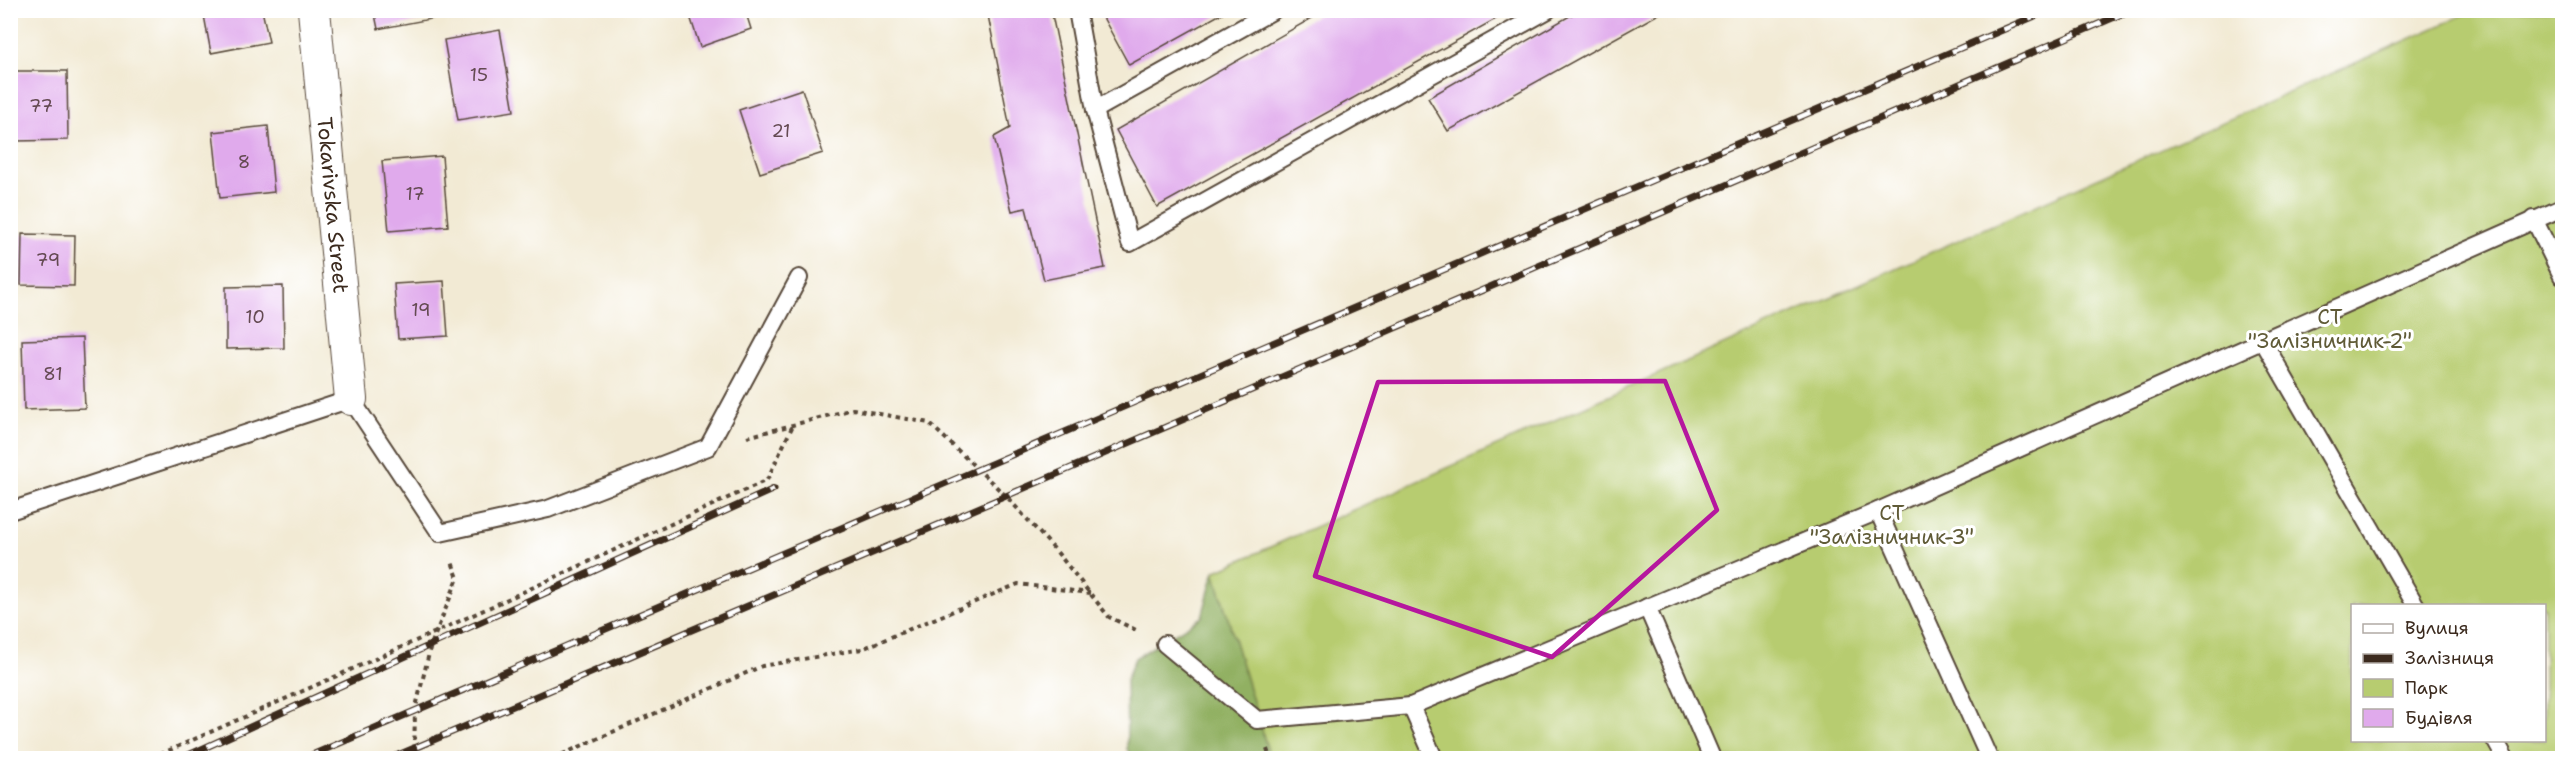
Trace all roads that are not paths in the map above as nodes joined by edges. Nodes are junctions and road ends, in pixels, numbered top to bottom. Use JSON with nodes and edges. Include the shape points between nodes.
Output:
{"nodes":[{"id":1,"x":314,"y":10,"type":"edge"},
{"id":2,"x":1077,"y":10,"type":"edge"},
{"id":3,"x":1274,"y":10,"type":"edge"},
{"id":4,"x":1548,"y":10,"type":"edge"},
{"id":5,"x":1095,"y":110,"type":"junction"},
{"id":6,"x":2562,"y":208,"type":"edge"},
{"id":7,"x":2534,"y":219,"type":"junction"},
{"id":8,"x":2562,"y":276,"type":"edge"},
{"id":9,"x":799,"y":278,"type":"dead end"},
{"id":10,"x":2263,"y":340,"type":"junction"},
{"id":11,"x":351,"y":399,"type":"junction"},
{"id":12,"x":10,"y":511,"type":"edge"},
{"id":13,"x":1878,"y":511,"type":"junction"},
{"id":14,"x":2415,"y":604,"type":"edge"},
{"id":15,"x":1647,"y":607,"type":"junction"},
{"id":16,"x":1165,"y":644,"type":"road end"},
{"id":17,"x":1411,"y":706,"type":"junction"},
{"id":18,"x":2495,"y":742,"type":"edge"},
{"id":19,"x":1434,"y":759,"type":"edge"},
{"id":20,"x":1712,"y":759,"type":"edge"},
{"id":21,"x":1989,"y":759,"type":"edge"},
{"id":22,"x":2505,"y":759,"type":"edge"}],
"edges":[{"from":1,"to":11,"type":"street","name":"Tokarivska Street"},
{"from":2,"to":5,"type":"lane"},
{"from":3,"to":5,"type":"lane"},
{"from":4,"to":5,"type":"lane","via":[[1130,243]]},
{"from":6,"to":7,"type":"lane"},
{"from":7,"to":8,"type":"lane"},
{"from":7,"to":10,"type":"lane"},
{"from":9,"to":11,"type":"lane","via":[[708,447],[548,509],[441,533]]},
{"from":10,"to":13,"type":"lane"},
{"from":10,"to":14,"type":"lane"},
{"from":11,"to":12,"type":"lane"},
{"from":13,"to":15,"type":"lane"},
{"from":13,"to":21,"type":"lane"},
{"from":15,"to":17,"type":"lane"},
{"from":15,"to":20,"type":"lane"},
{"from":16,"to":17,"type":"lane","via":[[1257,720]]},
{"from":17,"to":19,"type":"lane"},
{"from":18,"to":22,"type":"lane"}]}
